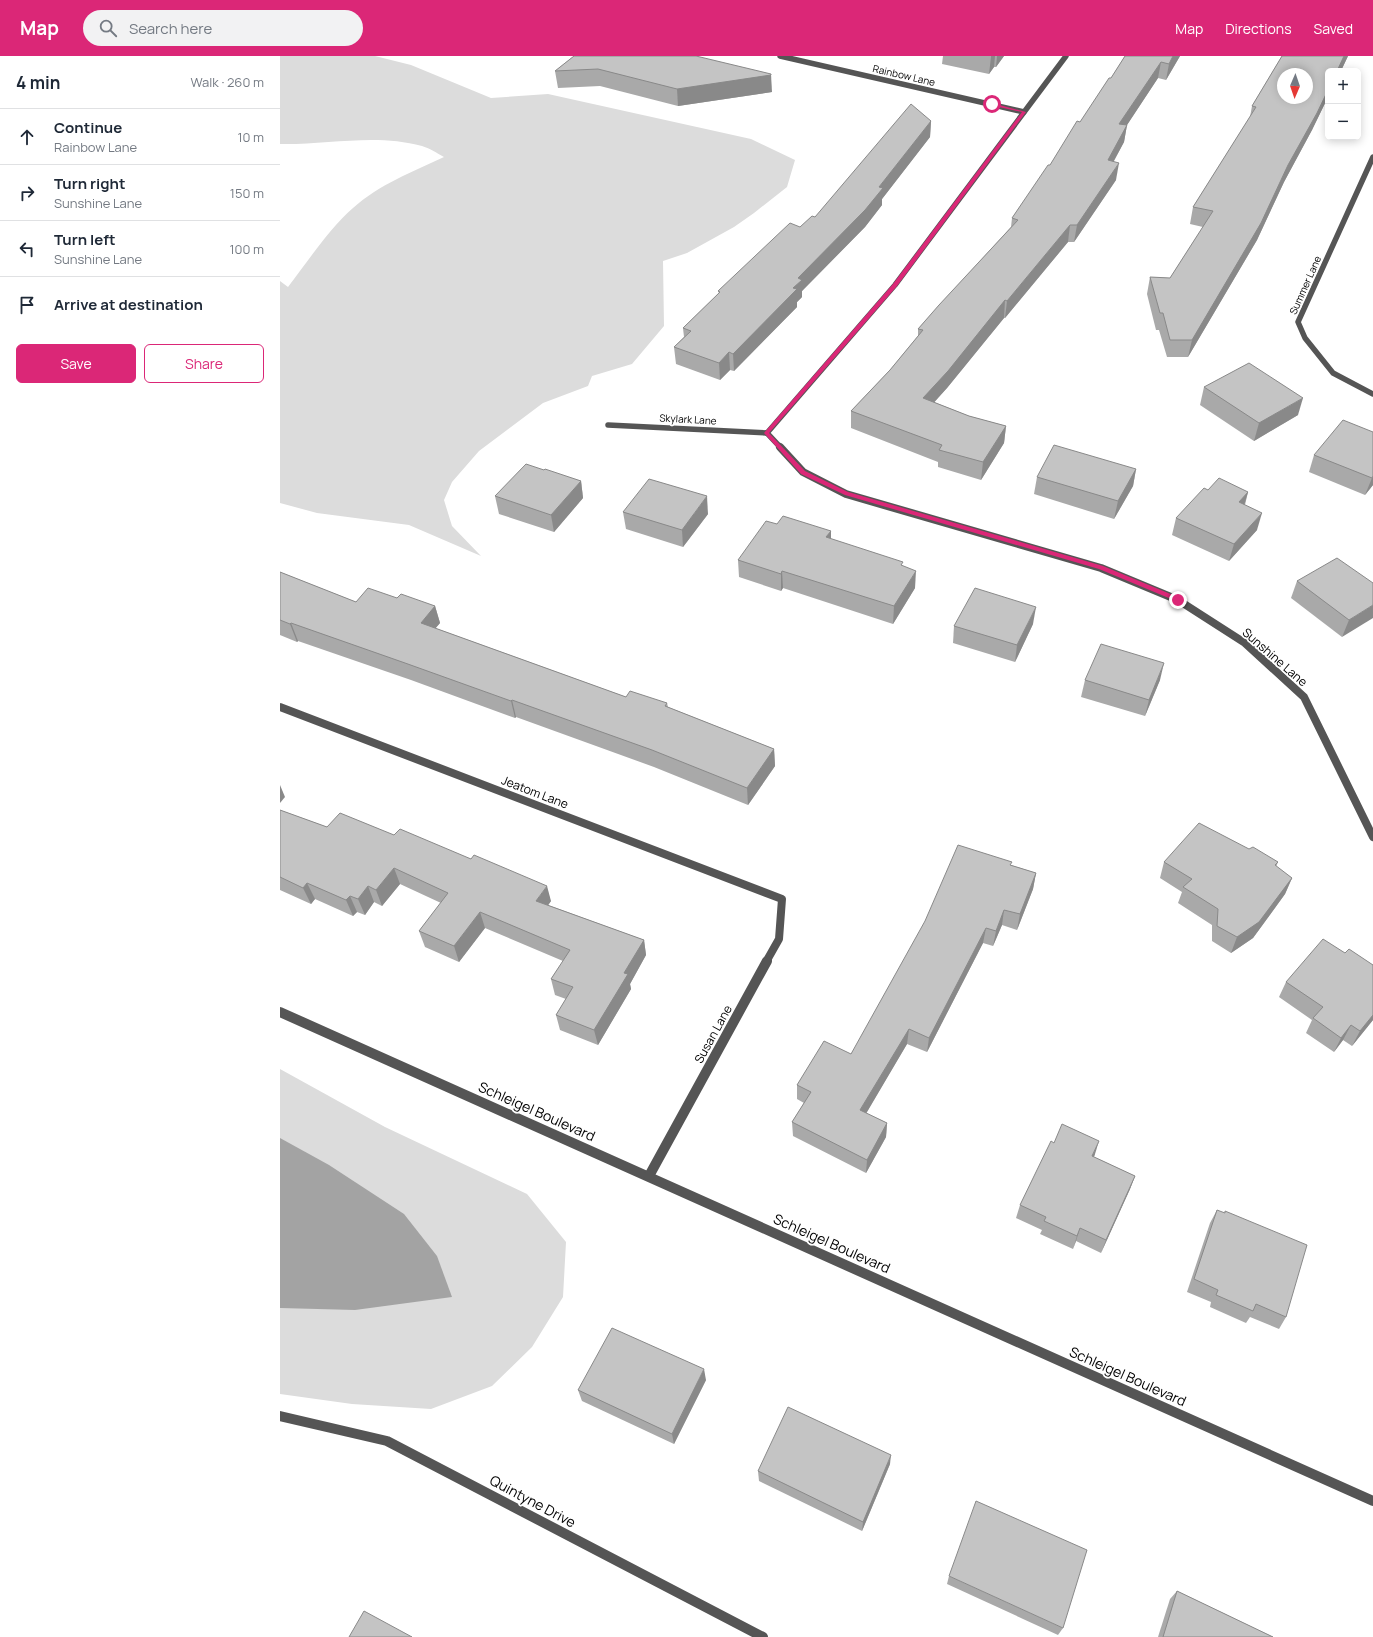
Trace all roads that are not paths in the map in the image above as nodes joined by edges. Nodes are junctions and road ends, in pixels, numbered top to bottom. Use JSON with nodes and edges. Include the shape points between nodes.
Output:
{"nodes":[{"id":1,"x":780,"y":56,"type":"edge"},
{"id":2,"x":1066,"y":56,"type":"edge"},
{"id":3,"x":1024,"y":112,"type":"junction"},
{"id":4,"x":1373,"y":157,"type":"edge"},
{"id":5,"x":1373,"y":394,"type":"edge"},
{"id":6,"x":608,"y":425,"type":"dead end"},
{"id":7,"x":766,"y":433,"type":"junction"},
{"id":8,"x":280,"y":707,"type":"edge"},
{"id":9,"x":1373,"y":837,"type":"edge"},
{"id":10,"x":782,"y":899,"type":"joint"},
{"id":11,"x":280,"y":1012,"type":"edge"},
{"id":12,"x":648,"y":1176,"type":"junction"},
{"id":13,"x":280,"y":1416,"type":"edge"},
{"id":14,"x":1373,"y":1501,"type":"edge"},
{"id":15,"x":763,"y":1637,"type":"edge"}],
"edges":[{"from":1,"to":3,"type":"street","name":"Rainbow Lane"},
{"from":2,"to":3,"type":"street"},
{"from":3,"to":7,"type":"street","via":[[895,285]]},
{"from":4,"to":5,"type":"street","name":"Summer Lane","via":[[1298,322],[1305,338],[1333,373]]},
{"from":6,"to":7,"type":"street","name":"Skylark Lane"},
{"from":7,"to":9,"type":"street","name":"Sunshine Lane","via":[[803,472],[846,494],[1101,568],[1178,600],[1244,643],[1304,697]]},
{"from":8,"to":10,"type":"street","name":"Jeatom Lane"},
{"from":10,"to":12,"type":"street","name":"Susan Lane","via":[[779,938]]},
{"from":11,"to":12,"type":"street","name":"Schleigel Boulevard"},
{"from":12,"to":14,"type":"street","name":"Schleigel Boulevard"},
{"from":13,"to":15,"type":"street","name":"Quintyne Drive","via":[[387,1441]]}]}
